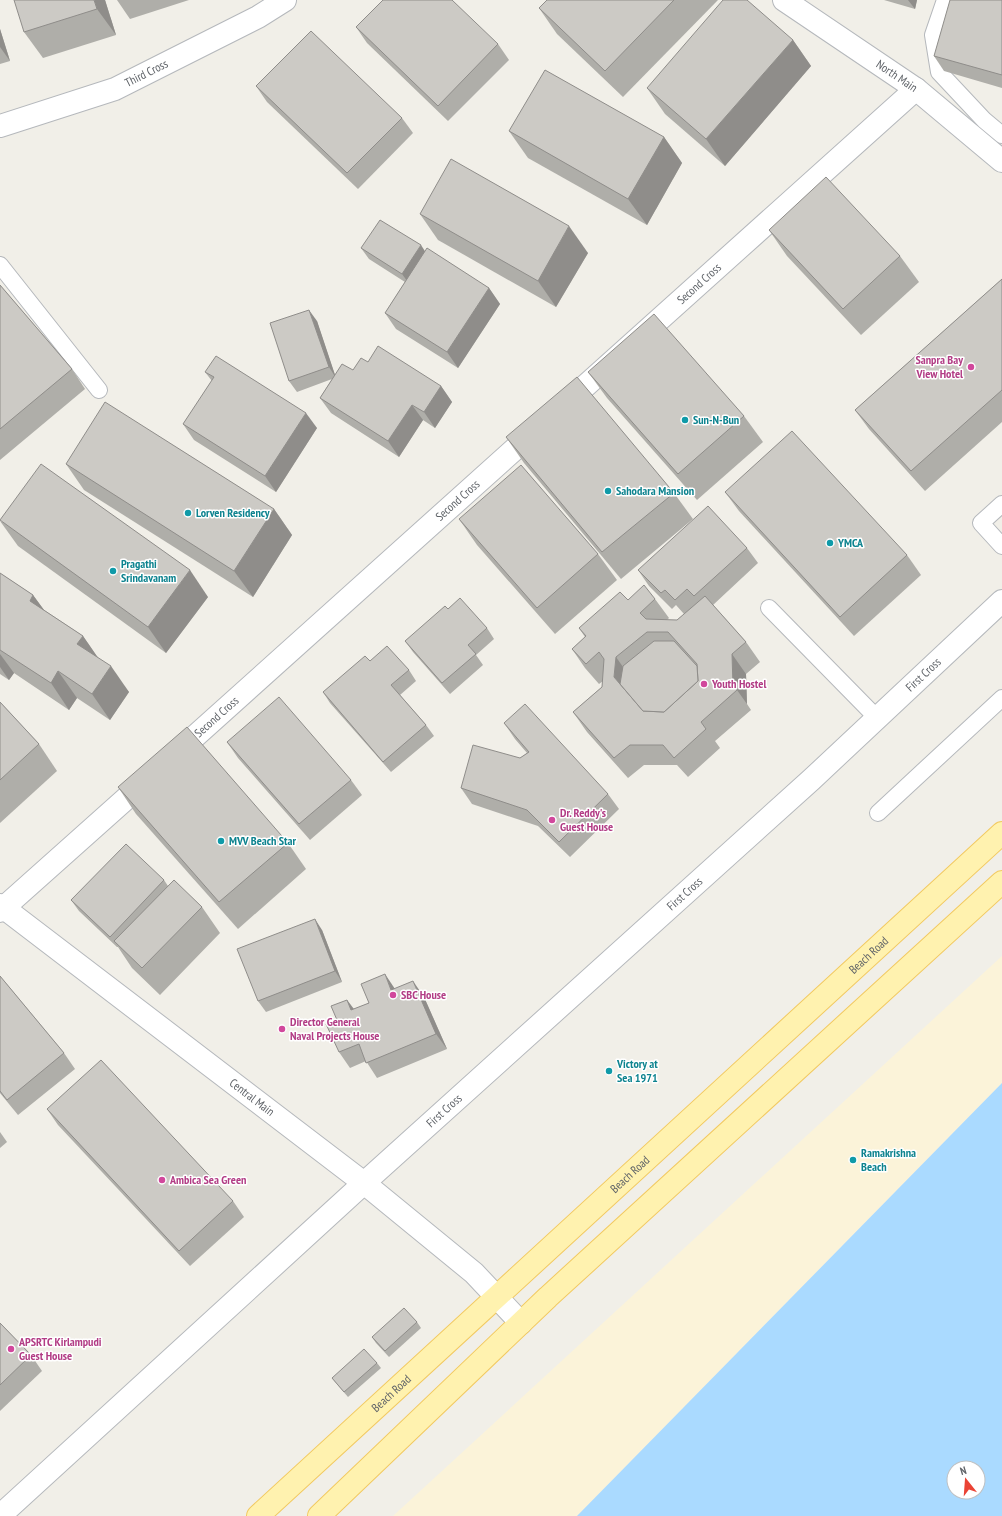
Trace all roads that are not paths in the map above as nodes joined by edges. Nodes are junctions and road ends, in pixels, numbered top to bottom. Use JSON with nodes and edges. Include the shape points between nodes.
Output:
{"nodes":[{"id":1,"x":285,"y":0,"type":"edge"},
{"id":2,"x":784,"y":0,"type":"edge"},
{"id":3,"x":945,"y":0,"type":"edge"},
{"id":4,"x":916,"y":89,"type":"junction"},
{"id":5,"x":0,"y":126,"type":"edge"},
{"id":6,"x":1002,"y":135,"type":"edge"},
{"id":7,"x":1002,"y":161,"type":"edge"},
{"id":8,"x":0,"y":265,"type":"edge"},
{"id":9,"x":99,"y":390,"type":"dead end"},
{"id":10,"x":1002,"y":504,"type":"edge"},
{"id":11,"x":1002,"y":546,"type":"edge"},
{"id":12,"x":1002,"y":601,"type":"edge"},
{"id":13,"x":769,"y":608,"type":"dead end"},
{"id":14,"x":1002,"y":698,"type":"edge"},
{"id":15,"x":877,"y":718,"type":"junction"},
{"id":16,"x":878,"y":813,"type":"dead end"},
{"id":17,"x":1002,"y":833,"type":"edge"},
{"id":18,"x":1002,"y":882,"type":"edge"},
{"id":19,"x":2,"y":908,"type":"edge"},
{"id":20,"x":364,"y":1183,"type":"junction"},
{"id":21,"x":497,"y":1297,"type":"junction"},
{"id":22,"x":521,"y":1323,"type":"junction"},
{"id":23,"x":3,"y":1514,"type":"dead end"},
{"id":24,"x":258,"y":1516,"type":"edge"},
{"id":25,"x":319,"y":1516,"type":"edge"}],
"edges":[{"from":1,"to":5,"type":"street","name":"Third Cross","via":[[258,17],[115,88]]},
{"from":2,"to":4,"type":"street","name":"North Main"},
{"from":3,"to":6,"type":"lane","via":[[933,35],[939,72],[984,120]]},
{"from":4,"to":7,"type":"street","name":"North Main"},
{"from":4,"to":19,"type":"street","name":"Second Cross"},
{"from":8,"to":9,"type":"lane"},
{"from":10,"to":11,"type":"lane","via":[[980,523]]},
{"from":12,"to":15,"type":"street","name":"First Cross"},
{"from":13,"to":15,"type":"lane"},
{"from":14,"to":16,"type":"lane"},
{"from":15,"to":20,"type":"street","name":"First Cross"},
{"from":17,"to":21,"type":"main road","name":"Beach Road"},
{"from":18,"to":22,"type":"main road"},
{"from":19,"to":20,"type":"street","name":"Central Main"},
{"from":20,"to":21,"type":"street","name":"Central Main","via":[[474,1273]]},
{"from":20,"to":23,"type":"street","name":"First Cross"},
{"from":21,"to":22,"type":"street","name":"Central Main"},
{"from":21,"to":24,"type":"main road","name":"Beach Road"},
{"from":22,"to":25,"type":"main road"}]}
